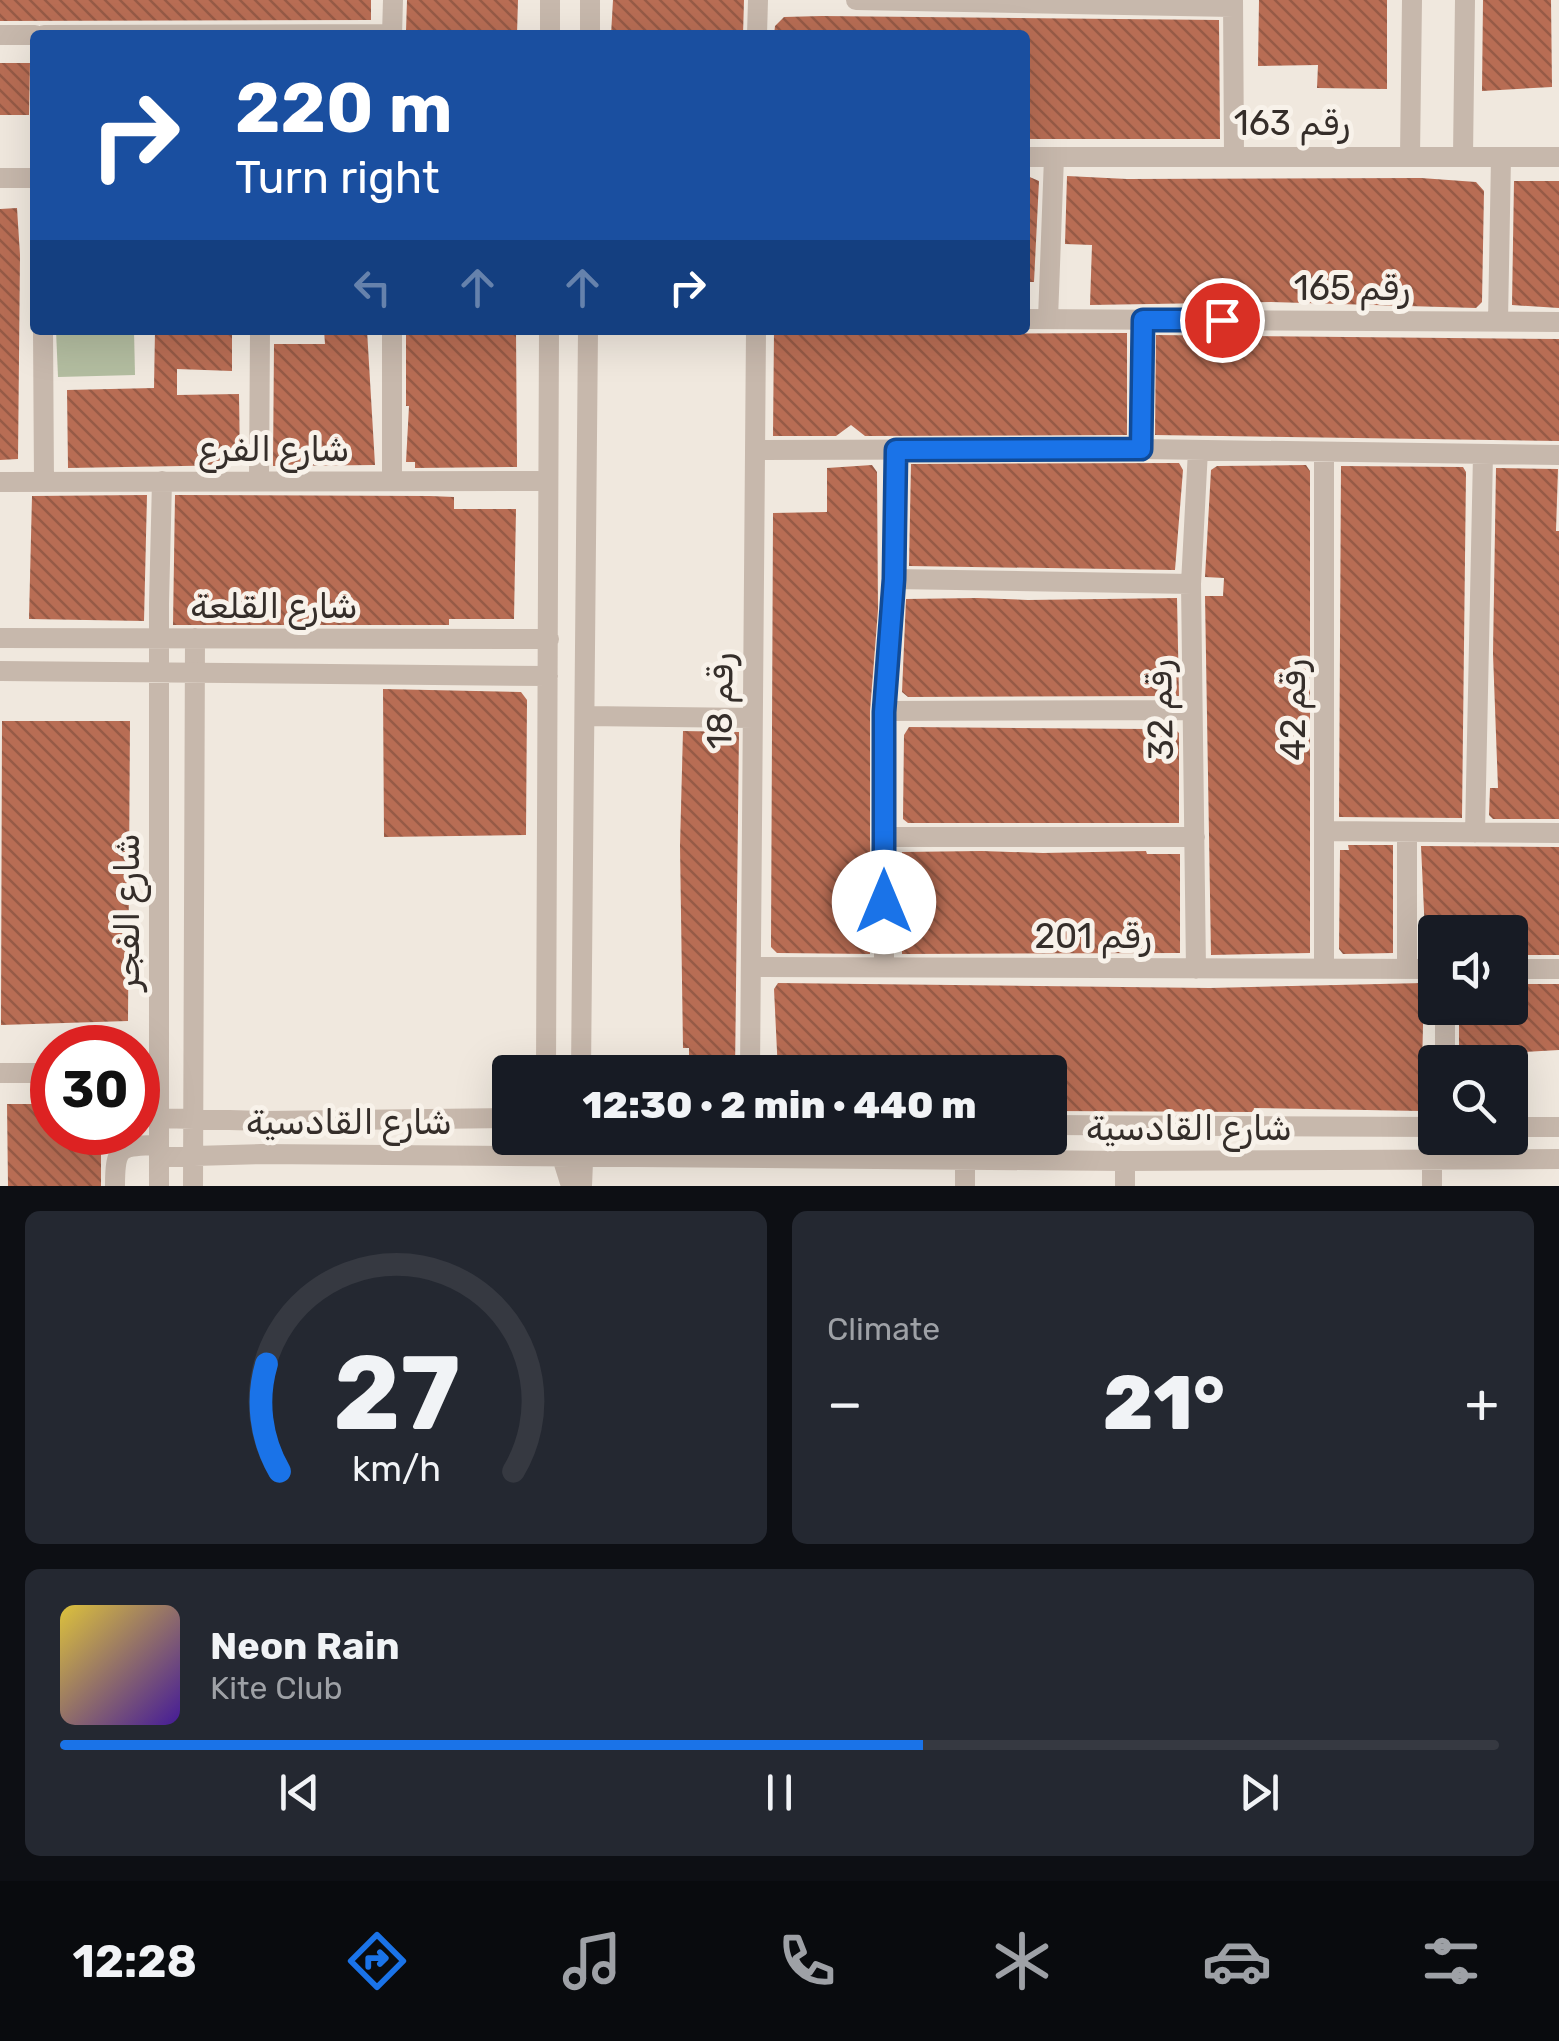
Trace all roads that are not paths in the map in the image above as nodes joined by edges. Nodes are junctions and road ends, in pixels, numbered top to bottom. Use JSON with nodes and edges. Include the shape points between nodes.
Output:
{"nodes":[{"id":1,"x":393,"y":0,"type":"edge"},
{"id":2,"x":550,"y":0,"type":"edge"},
{"id":3,"x":590,"y":0,"type":"edge"},
{"id":4,"x":758,"y":0,"type":"edge"},
{"id":5,"x":856,"y":0,"type":"edge"},
{"id":6,"x":1412,"y":0,"type":"edge"},
{"id":7,"x":1466,"y":0,"type":"edge"},
{"id":8,"x":1233,"y":3,"type":"edge"},
{"id":9,"x":392,"y":30,"type":"edge"},
{"id":10,"x":550,"y":30,"type":"edge"},
{"id":11,"x":590,"y":30,"type":"edge"},
{"id":12,"x":757,"y":30,"type":"edge"},
{"id":13,"x":0,"y":35,"type":"edge"},
{"id":14,"x":30,"y":35,"type":"edge"},
{"id":15,"x":1234,"y":155,"type":"junction"},
{"id":16,"x":1410,"y":156,"type":"junction"},
{"id":17,"x":1462,"y":156,"type":"junction"},
{"id":18,"x":1030,"y":157,"type":"edge"},
{"id":19,"x":1559,"y":157,"type":"edge"},
{"id":20,"x":1054,"y":158,"type":"junction"},
{"id":21,"x":1501,"y":158,"type":"junction"},
{"id":22,"x":0,"y":178,"type":"edge"},
{"id":23,"x":30,"y":178,"type":"edge"},
{"id":24,"x":1030,"y":319,"type":"edge"},
{"id":25,"x":1048,"y":319,"type":"junction"},
{"id":26,"x":1143,"y":320,"type":"junction"},
{"id":27,"x":1498,"y":321,"type":"junction"},
{"id":28,"x":1559,"y":322,"type":"edge"},
{"id":29,"x":43,"y":335,"type":"edge"},
{"id":30,"x":260,"y":335,"type":"edge"},
{"id":31,"x":392,"y":335,"type":"edge"},
{"id":32,"x":549,"y":335,"type":"edge"},
{"id":33,"x":588,"y":335,"type":"edge"},
{"id":34,"x":756,"y":335,"type":"edge"},
{"id":35,"x":1141,"y":449,"type":"junction"},
{"id":36,"x":755,"y":450,"type":"junction"},
{"id":37,"x":896,"y":450,"type":"junction"},
{"id":38,"x":1198,"y":450,"type":"junction"},
{"id":39,"x":1324,"y":452,"type":"junction"},
{"id":40,"x":1483,"y":455,"type":"junction"},
{"id":41,"x":1559,"y":455,"type":"edge"},
{"id":42,"x":259,"y":481,"type":"junction"},
{"id":43,"x":392,"y":481,"type":"junction"},
{"id":44,"x":548,"y":481,"type":"junction"},
{"id":45,"x":0,"y":482,"type":"edge"},
{"id":46,"x":44,"y":482,"type":"junction"},
{"id":47,"x":162,"y":482,"type":"junction"},
{"id":48,"x":894,"y":579,"type":"junction"},
{"id":49,"x":1191,"y":584,"type":"junction"},
{"id":50,"x":0,"y":638,"type":"edge"},
{"id":51,"x":160,"y":638,"type":"junction"},
{"id":52,"x":194,"y":638,"type":"junction"},
{"id":53,"x":484,"y":638,"type":"junction"},
{"id":54,"x":549,"y":639,"type":"junction"},
{"id":55,"x":194,"y":670,"type":"junction"},
{"id":56,"x":0,"y":671,"type":"edge"},
{"id":57,"x":160,"y":672,"type":"junction"},
{"id":58,"x":483,"y":673,"type":"junction"},
{"id":59,"x":548,"y":676,"type":"junction"},
{"id":60,"x":1191,"y":710,"type":"junction"},
{"id":61,"x":884,"y":712,"type":"junction"},
{"id":62,"x":585,"y":716,"type":"junction"},
{"id":63,"x":752,"y":718,"type":"junction"},
{"id":64,"x":1326,"y":831,"type":"junction"},
{"id":65,"x":1407,"y":832,"type":"junction"},
{"id":66,"x":1476,"y":833,"type":"junction"},
{"id":67,"x":1559,"y":833,"type":"edge"},
{"id":68,"x":883,"y":836,"type":"junction"},
{"id":69,"x":1195,"y":837,"type":"junction"},
{"id":70,"x":750,"y":967,"type":"junction"},
{"id":71,"x":884,"y":967,"type":"junction"},
{"id":72,"x":1324,"y":968,"type":"junction"},
{"id":73,"x":1406,"y":968,"type":"junction"},
{"id":74,"x":1418,"y":968,"type":"edge"},
{"id":75,"x":1196,"y":969,"type":"junction"},
{"id":76,"x":1528,"y":969,"type":"edge"},
{"id":77,"x":1559,"y":970,"type":"edge"},
{"id":78,"x":149,"y":1025,"type":"edge"},
{"id":79,"x":548,"y":1055,"type":"edge"},
{"id":80,"x":581,"y":1055,"type":"edge"},
{"id":81,"x":750,"y":1055,"type":"edge"},
{"id":82,"x":0,"y":1073,"type":"edge"},
{"id":83,"x":30,"y":1073,"type":"edge"},
{"id":84,"x":160,"y":1118,"type":"edge"},
{"id":85,"x":193,"y":1118,"type":"junction"},
{"id":86,"x":492,"y":1118,"type":"edge"},
{"id":87,"x":265,"y":1121,"type":"junction"},
{"id":88,"x":1067,"y":1125,"type":"edge"},
{"id":89,"x":1418,"y":1127,"type":"edge"},
{"id":90,"x":1528,"y":1127,"type":"edge"},
{"id":91,"x":1559,"y":1127,"type":"edge"},
{"id":92,"x":492,"y":1148,"type":"edge"},
{"id":93,"x":160,"y":1151,"type":"edge"},
{"id":94,"x":261,"y":1154,"type":"junction"},
{"id":95,"x":118,"y":1155,"type":"edge"},
{"id":96,"x":158,"y":1155,"type":"edge"},
{"id":97,"x":193,"y":1155,"type":"junction"},
{"id":98,"x":562,"y":1155,"type":"edge"},
{"id":99,"x":584,"y":1155,"type":"edge"},
{"id":100,"x":851,"y":1155,"type":"edge"},
{"id":101,"x":965,"y":1158,"type":"junction"},
{"id":102,"x":1559,"y":1159,"type":"edge"},
{"id":103,"x":1432,"y":1160,"type":"junction"},
{"id":104,"x":1124,"y":1161,"type":"junction"},
{"id":105,"x":116,"y":1186,"type":"edge"},
{"id":106,"x":158,"y":1186,"type":"edge"},
{"id":107,"x":193,"y":1186,"type":"edge"},
{"id":108,"x":571,"y":1186,"type":"edge"},
{"id":109,"x":582,"y":1186,"type":"edge"},
{"id":110,"x":965,"y":1186,"type":"edge"},
{"id":111,"x":1125,"y":1186,"type":"edge"},
{"id":112,"x":1432,"y":1186,"type":"edge"}],
"edges":[{"from":1,"to":9,"type":"street"},
{"from":2,"to":10,"type":"street"},
{"from":3,"to":11,"type":"street"},
{"from":4,"to":12,"type":"street"},
{"from":5,"to":8,"type":"street"},
{"from":6,"to":16,"type":"street"},
{"from":7,"to":17,"type":"street"},
{"from":8,"to":15,"type":"street"},
{"from":13,"to":14,"type":"street"},
{"from":15,"to":16,"type":"street","name":"رقم 163"},
{"from":15,"to":20,"type":"street","name":"رقم 163"},
{"from":16,"to":17,"type":"street","name":"رقم 163"},
{"from":17,"to":21,"type":"street","name":"رقم 163"},
{"from":18,"to":20,"type":"street","name":"رقم 163"},
{"from":19,"to":21,"type":"street","name":"رقم 163"},
{"from":20,"to":25,"type":"street"},
{"from":21,"to":27,"type":"street"},
{"from":22,"to":23,"type":"street"},
{"from":24,"to":25,"type":"street","name":"رقم 165"},
{"from":25,"to":26,"type":"street","name":"رقم 165"},
{"from":26,"to":27,"type":"street","name":"رقم 165"},
{"from":26,"to":35,"type":"street"},
{"from":27,"to":28,"type":"street","name":"رقم 165"},
{"from":29,"to":46,"type":"street"},
{"from":30,"to":42,"type":"street"},
{"from":31,"to":43,"type":"street"},
{"from":32,"to":44,"type":"street"},
{"from":33,"to":62,"type":"street"},
{"from":34,"to":36,"type":"street","name":"رقم 18"},
{"from":35,"to":37,"type":"street"},
{"from":35,"to":38,"type":"street"},
{"from":36,"to":37,"type":"street"},
{"from":36,"to":63,"type":"street","name":"رقم 18"},
{"from":37,"to":48,"type":"street"},
{"from":38,"to":39,"type":"street"},
{"from":38,"to":49,"type":"street","name":"رقم 32"},
{"from":39,"to":40,"type":"street"},
{"from":39,"to":64,"type":"street","name":"رقم 42"},
{"from":40,"to":41,"type":"street"},
{"from":40,"to":66,"type":"street"},
{"from":42,"to":43,"type":"street","name":"شارع الفرع"},
{"from":42,"to":47,"type":"street","name":"شارع الفرع"},
{"from":43,"to":44,"type":"street","name":"شارع الفرع"},
{"from":44,"to":54,"type":"street"},
{"from":45,"to":46,"type":"street","name":"شارع الفرع"},
{"from":46,"to":47,"type":"street","name":"شارع الفرع"},
{"from":47,"to":51,"type":"street","name":"شارع الفجر"},
{"from":48,"to":49,"type":"street"},
{"from":48,"to":61,"type":"street"},
{"from":49,"to":60,"type":"street","name":"رقم 32"},
{"from":50,"to":51,"type":"street","name":"شارع القلعة"},
{"from":51,"to":52,"type":"street","name":"شارع القلعة"},
{"from":51,"to":57,"type":"street","name":"شارع الفجر"},
{"from":52,"to":53,"type":"street","name":"شارع القلعة"},
{"from":52,"to":55,"type":"street","name":"شارع الفجر"},
{"from":53,"to":54,"type":"street","name":"شارع القلعة"},
{"from":53,"to":58,"type":"street","via":[[517,653]]},
{"from":54,"to":59,"type":"street"},
{"from":55,"to":57,"type":"street","name":"شارع القلعة"},
{"from":55,"to":58,"type":"street","name":"شارع القلعة"},
{"from":55,"to":85,"type":"street","name":"شارع الفجر"},
{"from":56,"to":57,"type":"street","name":"شارع القلعة"},
{"from":57,"to":78,"type":"street","name":"شارع الفجر"},
{"from":58,"to":59,"type":"street","name":"شارع القلعة"},
{"from":59,"to":79,"type":"street"},
{"from":60,"to":61,"type":"street"},
{"from":60,"to":69,"type":"street","name":"رقم 32"},
{"from":61,"to":68,"type":"street"},
{"from":62,"to":63,"type":"street"},
{"from":62,"to":80,"type":"street"},
{"from":63,"to":70,"type":"street","name":"رقم 18"},
{"from":64,"to":65,"type":"street"},
{"from":64,"to":72,"type":"street","name":"رقم 42"},
{"from":65,"to":66,"type":"street"},
{"from":65,"to":73,"type":"street"},
{"from":66,"to":67,"type":"street"},
{"from":68,"to":69,"type":"street"},
{"from":68,"to":71,"type":"street"},
{"from":69,"to":75,"type":"street","name":"رقم 32"},
{"from":70,"to":71,"type":"street","name":"رقم 201"},
{"from":70,"to":81,"type":"street","name":"رقم 18"},
{"from":71,"to":75,"type":"street","name":"رقم 201"},
{"from":72,"to":73,"type":"street","name":"رقم 201"},
{"from":72,"to":75,"type":"street","name":"رقم 201"},
{"from":73,"to":74,"type":"street","name":"رقم 201"},
{"from":76,"to":77,"type":"street"},
{"from":82,"to":83,"type":"street"},
{"from":84,"to":85,"type":"street","name":"شارع القادسية"},
{"from":85,"to":87,"type":"street","name":"شارع القادسية"},
{"from":85,"to":97,"type":"street","name":"شارع الفجر"},
{"from":86,"to":87,"type":"street","name":"شارع القادسية"},
{"from":87,"to":94,"type":"street","via":[[213,1126],[205,1136],[209,1145]]},
{"from":88,"to":89,"type":"street","name":"شارع القادسية"},
{"from":90,"to":91,"type":"street"},
{"from":92,"to":94,"type":"street","name":"شارع القادسية"},
{"from":93,"to":97,"type":"street","name":"شارع القادسية"},
{"from":94,"to":97,"type":"street","name":"شارع القادسية"},
{"from":95,"to":105,"type":"street","name":"شارع القادسية"},
{"from":96,"to":106,"type":"street","name":"شارع الفجر"},
{"from":97,"to":107,"type":"street","name":"شارع الفجر"},
{"from":98,"to":108,"type":"street"},
{"from":99,"to":109,"type":"street"},
{"from":100,"to":101,"type":"street","name":"شارع القادسية"},
{"from":101,"to":104,"type":"street","name":"شارع القادسية"},
{"from":101,"to":110,"type":"street"},
{"from":102,"to":103,"type":"street","name":"شارع القادسية"},
{"from":103,"to":104,"type":"street","name":"شارع القادسية"},
{"from":103,"to":112,"type":"street"},
{"from":104,"to":111,"type":"street"}]}
